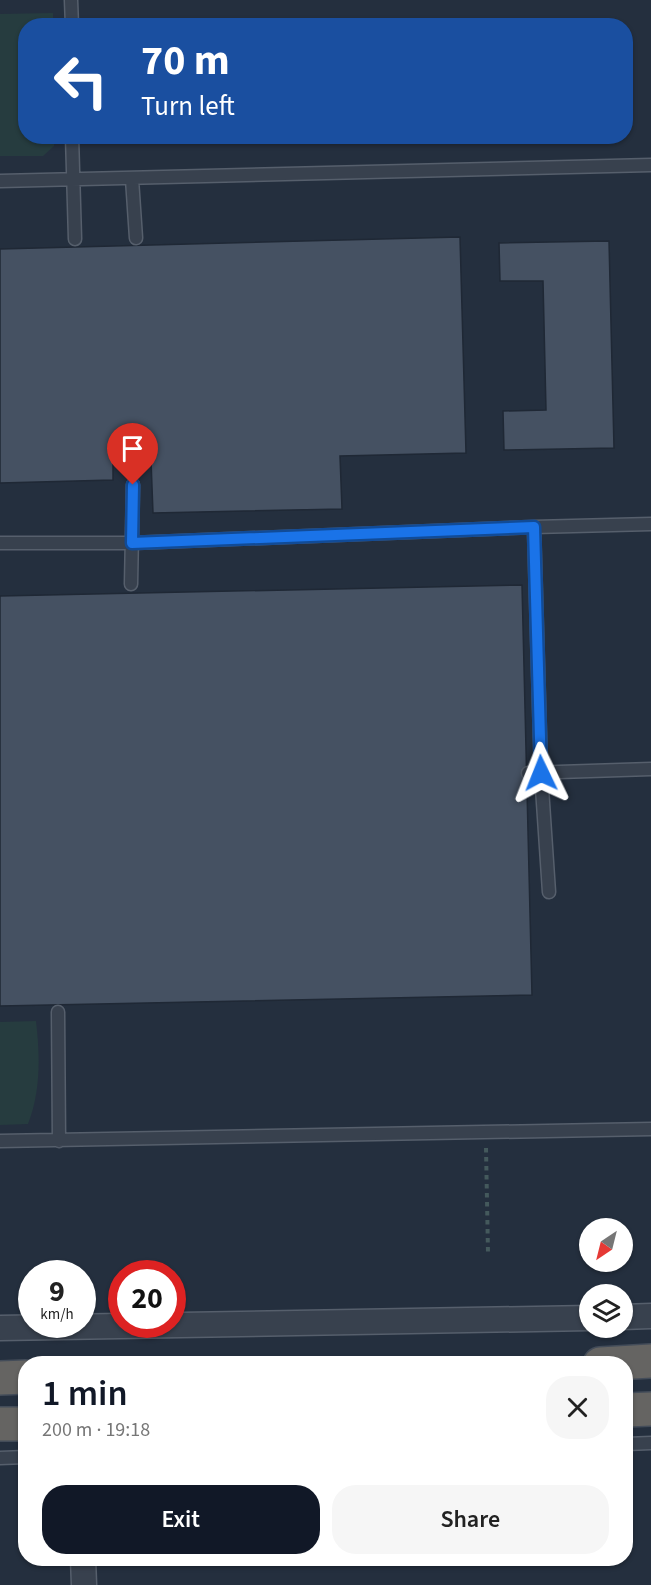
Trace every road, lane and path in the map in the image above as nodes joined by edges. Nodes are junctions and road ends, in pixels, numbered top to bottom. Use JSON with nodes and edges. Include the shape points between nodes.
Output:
{"nodes":[{"id":1,"x":71,"y":0,"type":"edge"},
{"id":2,"x":72,"y":18,"type":"edge"},
{"id":3,"x":72,"y":144,"type":"edge"},
{"id":4,"x":651,"y":165,"type":"edge"},
{"id":5,"x":132,"y":179,"type":"junction"},
{"id":6,"x":73,"y":181,"type":"junction"},
{"id":7,"x":0,"y":182,"type":"edge"},
{"id":8,"x":136,"y":238,"type":"dead end"},
{"id":9,"x":75,"y":239,"type":"dead end"},
{"id":10,"x":133,"y":485,"type":"dead end"},
{"id":11,"x":651,"y":524,"type":"edge"},
{"id":12,"x":534,"y":527,"type":"junction"},
{"id":13,"x":0,"y":543,"type":"edge"},
{"id":14,"x":132,"y":543,"type":"junction"},
{"id":15,"x":131,"y":584,"type":"dead end"},
{"id":16,"x":651,"y":769,"type":"edge"},
{"id":17,"x":535,"y":773,"type":"junction"},
{"id":18,"x":549,"y":892,"type":"dead end"},
{"id":19,"x":58,"y":1012,"type":"dead end"},
{"id":20,"x":651,"y":1129,"type":"edge"},
{"id":21,"x":486,"y":1132,"type":"junction"},
{"id":22,"x":0,"y":1142,"type":"edge"},
{"id":23,"x":59,"y":1142,"type":"junction"},
{"id":24,"x":488,"y":1252,"type":"dead end"},
{"id":25,"x":651,"y":1316,"type":"edge"},
{"id":26,"x":633,"y":1317,"type":"edge"},
{"id":27,"x":579,"y":1318,"type":"edge"},
{"id":28,"x":0,"y":1328,"type":"edge"},
{"id":29,"x":651,"y":1361,"type":"edge"},
{"id":30,"x":633,"y":1362,"type":"edge"},
{"id":31,"x":18,"y":1377,"type":"edge"},
{"id":32,"x":0,"y":1378,"type":"edge"},
{"id":33,"x":651,"y":1409,"type":"edge"},
{"id":34,"x":633,"y":1410,"type":"edge"},
{"id":35,"x":0,"y":1424,"type":"edge"},
{"id":36,"x":18,"y":1424,"type":"edge"},
{"id":37,"x":651,"y":1443,"type":"edge"},
{"id":38,"x":633,"y":1444,"type":"edge"},
{"id":39,"x":18,"y":1457,"type":"edge"},
{"id":40,"x":0,"y":1458,"type":"edge"},
{"id":41,"x":83,"y":1566,"type":"edge"},
{"id":42,"x":84,"y":1585,"type":"edge"}],
"edges":[{"from":1,"to":2,"type":"lane"},
{"from":3,"to":6,"type":"lane"},
{"from":4,"to":5,"type":"lane"},
{"from":5,"to":6,"type":"lane"},
{"from":5,"to":8,"type":"lane"},
{"from":6,"to":7,"type":"lane"},
{"from":6,"to":9,"type":"lane"},
{"from":10,"to":14,"type":"lane"},
{"from":11,"to":12,"type":"lane"},
{"from":12,"to":14,"type":"lane"},
{"from":12,"to":17,"type":"lane"},
{"from":13,"to":14,"type":"lane"},
{"from":14,"to":15,"type":"lane"},
{"from":16,"to":17,"type":"lane"},
{"from":17,"to":18,"type":"lane"},
{"from":19,"to":23,"type":"lane"},
{"from":20,"to":21,"type":"lane"},
{"from":21,"to":23,"type":"lane"},
{"from":21,"to":24,"type":"path"},
{"from":22,"to":23,"type":"lane"},
{"from":25,"to":26,"type":"street"},
{"from":27,"to":28,"type":"street"},
{"from":29,"to":30,"type":"highway"},
{"from":31,"to":32,"type":"highway"},
{"from":33,"to":34,"type":"highway"},
{"from":35,"to":36,"type":"highway"},
{"from":37,"to":38,"type":"lane"},
{"from":39,"to":40,"type":"lane"},
{"from":41,"to":42,"type":"street"}]}
